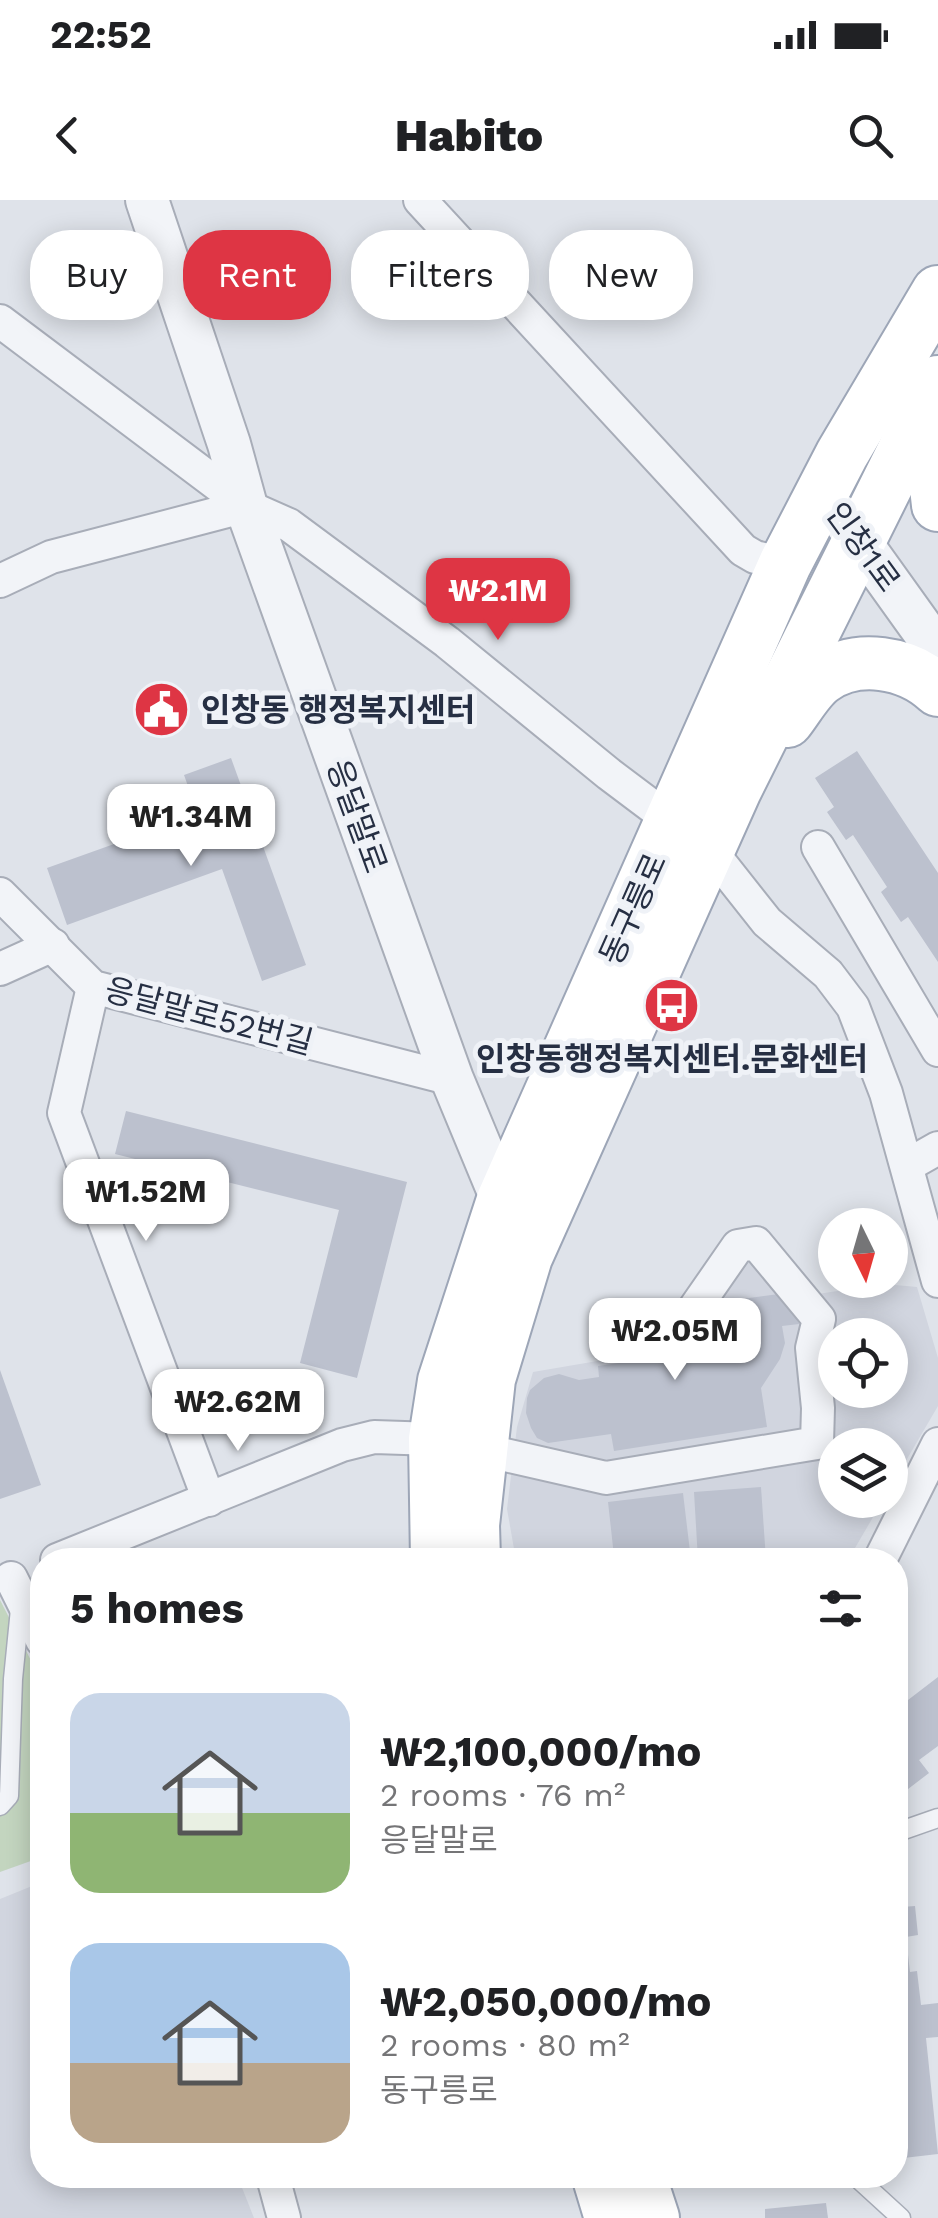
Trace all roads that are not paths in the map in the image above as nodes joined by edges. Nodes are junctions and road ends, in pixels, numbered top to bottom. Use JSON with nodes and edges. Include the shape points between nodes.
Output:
{"nodes":[{"id":1,"x":147,"y":200,"type":"edge"},
{"id":2,"x":420,"y":200,"type":"edge"},
{"id":3,"x":938,"y":292,"type":"edge"},
{"id":4,"x":0,"y":321,"type":"edge"},
{"id":5,"x":938,"y":382,"type":"edge"},
{"id":6,"x":938,"y":422,"type":"edge"},
{"id":7,"x":823,"y":491,"type":"junction"},
{"id":8,"x":938,"y":504,"type":"edge"},
{"id":9,"x":246,"y":506,"type":"junction"},
{"id":10,"x":858,"y":539,"type":"junction"},
{"id":11,"x":785,"y":564,"type":"junction"},
{"id":12,"x":0,"y":581,"type":"edge"},
{"id":13,"x":938,"y":651,"type":"edge"},
{"id":14,"x":938,"y":690,"type":"edge"},
{"id":15,"x":735,"y":790,"type":"junction"},
{"id":16,"x":691,"y":836,"type":"junction"},
{"id":17,"x":818,"y":847,"type":"dead end"},
{"id":18,"x":0,"y":894,"type":"edge"},
{"id":19,"x":53,"y":945,"type":"junction"},
{"id":20,"x":0,"y":968,"type":"edge"},
{"id":21,"x":93,"y":988,"type":"junction"},
{"id":22,"x":938,"y":1050,"type":"edge"},
{"id":23,"x":452,"y":1079,"type":"junction"},
{"id":24,"x":938,"y":1148,"type":"edge"},
{"id":25,"x":908,"y":1165,"type":"junction"},
{"id":26,"x":503,"y":1200,"type":"junction"},
{"id":27,"x":526,"y":1256,"type":"junction"},
{"id":28,"x":938,"y":1281,"type":"edge"},
{"id":29,"x":688,"y":1318,"type":"dead end"},
{"id":30,"x":457,"y":1444,"type":"junction"},
{"id":31,"x":938,"y":1444,"type":"edge"},
{"id":32,"x":209,"y":1500,"type":"junction"},
{"id":33,"x":87,"y":1548,"type":"edge"},
{"id":34,"x":439,"y":1548,"type":"edge"},
{"id":35,"x":473,"y":1548,"type":"edge"},
{"id":36,"x":886,"y":1548,"type":"edge"},
{"id":37,"x":11,"y":1579,"type":"edge"},
{"id":38,"x":30,"y":1616,"type":"edge"},
{"id":39,"x":0,"y":1806,"type":"edge"},
{"id":40,"x":938,"y":1818,"type":"edge"},
{"id":41,"x":908,"y":1828,"type":"edge"},
{"id":42,"x":280,"y":2188,"type":"edge"},
{"id":43,"x":615,"y":2188,"type":"edge"},
{"id":44,"x":868,"y":2188,"type":"edge"},
{"id":45,"x":642,"y":2209,"type":"edge"},
{"id":46,"x":284,"y":2218,"type":"edge"},
{"id":47,"x":901,"y":2218,"type":"edge"}],
"edges":[{"from":1,"to":9,"type":"street","name":"응달말로"},
{"from":2,"to":11,"type":"street","via":[[743,550]]},
{"from":3,"to":7,"type":"main road","name":"동구릉로"},
{"from":4,"to":9,"type":"street"},
{"from":5,"to":10,"type":"main road","name":"동구릉로"},
{"from":6,"to":8,"type":"main road"},
{"from":7,"to":10,"type":"street","name":"인창1로"},
{"from":7,"to":11,"type":"main road","name":"동구릉로"},
{"from":9,"to":12,"type":"street","via":[[51,557]]},
{"from":9,"to":16,"type":"street","via":[[290,525]]},
{"from":9,"to":23,"type":"street","name":"응달말로"},
{"from":10,"to":13,"type":"street","name":"인창1로"},
{"from":10,"to":15,"type":"main road","name":"동구릉로"},
{"from":11,"to":16,"type":"main road","name":"동구릉로"},
{"from":14,"to":15,"type":"main road","via":[[896,665],[834,671],[813,686]]},
{"from":15,"to":16,"type":"main road","name":"동구릉로"},
{"from":16,"to":25,"type":"street","via":[[854,1008]]},
{"from":16,"to":26,"type":"main road","name":"동구릉로"},
{"from":16,"to":27,"type":"main road","name":"동구릉로"},
{"from":17,"to":22,"type":"street"},
{"from":18,"to":19,"type":"street","name":"응달말로52번길"},
{"from":19,"to":20,"type":"street"},
{"from":19,"to":21,"type":"street","name":"응달말로52번길"},
{"from":21,"to":23,"type":"street","name":"응달말로52번길"},
{"from":21,"to":32,"type":"street","via":[[64,1113]]},
{"from":23,"to":26,"type":"street","name":"응달말로"},
{"from":24,"to":25,"type":"street"},
{"from":25,"to":28,"type":"street"},
{"from":26,"to":27,"type":"street","name":"응달말로"},
{"from":26,"to":30,"type":"main road","name":"동구릉로","via":[[444,1381]]},
{"from":27,"to":30,"type":"main road","name":"동구릉로","via":[[490,1380]]},
{"from":29,"to":30,"type":"street","via":[[738,1246],[756,1243],[819,1320],[812,1348],[817,1444],[606,1478]]},
{"from":30,"to":32,"type":"street","via":[[374,1437]]},
{"from":30,"to":34,"type":"main road","name":"동구릉로"},
{"from":30,"to":35,"type":"main road","name":"동구릉로"},
{"from":31,"to":36,"type":"street"},
{"from":32,"to":33,"type":"street"},
{"from":37,"to":38,"type":"street"},
{"from":37,"to":39,"type":"lane","via":[[10,1796]]},
{"from":40,"to":41,"type":"lane"},
{"from":42,"to":46,"type":"street"},
{"from":43,"to":45,"type":"main road"},
{"from":44,"to":47,"type":"lane"}]}
